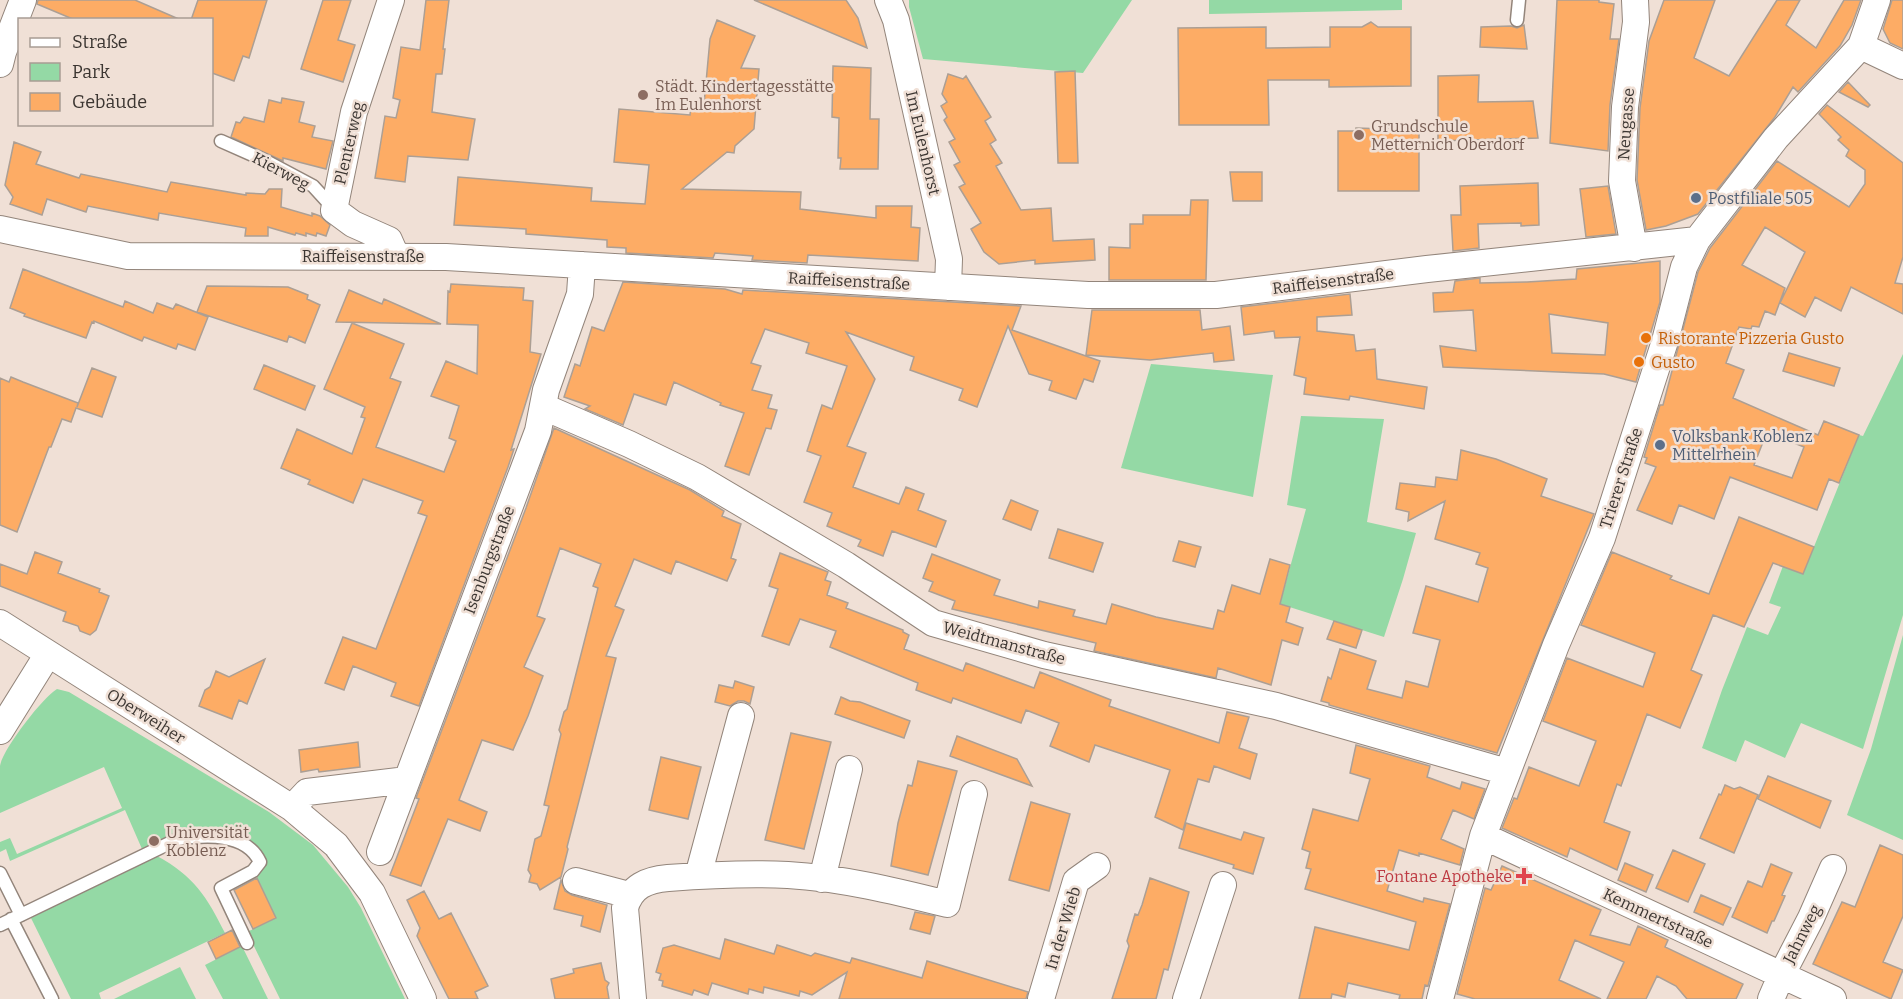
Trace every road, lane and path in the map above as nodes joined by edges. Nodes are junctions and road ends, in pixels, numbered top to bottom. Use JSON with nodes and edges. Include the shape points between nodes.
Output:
{"nodes":[{"id":1,"x":23,"y":0,"type":"edge"},
{"id":2,"x":391,"y":0,"type":"edge"},
{"id":3,"x":888,"y":0,"type":"edge"},
{"id":4,"x":1519,"y":0,"type":"edge"},
{"id":5,"x":1635,"y":0,"type":"edge"},
{"id":6,"x":1876,"y":0,"type":"edge"},
{"id":7,"x":1517,"y":20,"type":"dead end"},
{"id":8,"x":1861,"y":46,"type":"junction"},
{"id":9,"x":3,"y":55,"type":"edge"},
{"id":10,"x":1903,"y":66,"type":"edge"},
{"id":11,"x":221,"y":141,"type":"dead end"},
{"id":12,"x":334,"y":210,"type":"junction"},
{"id":13,"x":0,"y":229,"type":"edge"},
{"id":14,"x":1697,"y":240,"type":"junction"},
{"id":15,"x":1634,"y":248,"type":"junction"},
{"id":16,"x":396,"y":256,"type":"junction"},
{"id":17,"x":582,"y":265,"type":"junction"},
{"id":18,"x":948,"y":287,"type":"junction"},
{"id":19,"x":544,"y":407,"type":"junction"},
{"id":20,"x":0,"y":623,"type":"edge"},
{"id":21,"x":48,"y":654,"type":"junction"},
{"id":22,"x":741,"y":716,"type":"dead end"},
{"id":23,"x":0,"y":731,"type":"edge"},
{"id":24,"x":849,"y":769,"type":"dead end"},
{"id":25,"x":1507,"y":771,"type":"junction"},
{"id":26,"x":407,"y":780,"type":"junction"},
{"id":27,"x":974,"y":794,"type":"dead end"},
{"id":28,"x":292,"y":808,"type":"junction"},
{"id":29,"x":1483,"y":836,"type":"junction"},
{"id":30,"x":380,"y":852,"type":"dead end"},
{"id":31,"x":1097,"y":866,"type":"dead end"},
{"id":32,"x":1833,"y":868,"type":"dead end"},
{"id":33,"x":0,"y":873,"type":"edge"},
{"id":34,"x":698,"y":876,"type":"junction"},
{"id":35,"x":822,"y":879,"type":"junction"},
{"id":36,"x":576,"y":881,"type":"dead end"},
{"id":37,"x":1223,"y":885,"type":"dead end"},
{"id":38,"x":629,"y":895,"type":"junction"},
{"id":39,"x":7,"y":921,"type":"edge"},
{"id":40,"x":247,"y":943,"type":"dead end"},
{"id":41,"x":1781,"y":976,"type":"junction"},
{"id":42,"x":52,"y":999,"type":"edge"},
{"id":43,"x":423,"y":999,"type":"edge"},
{"id":44,"x":633,"y":999,"type":"edge"},
{"id":45,"x":1041,"y":999,"type":"edge"},
{"id":46,"x":1186,"y":999,"type":"edge"},
{"id":47,"x":1440,"y":999,"type":"edge"},
{"id":48,"x":1771,"y":999,"type":"edge"},
{"id":49,"x":1833,"y":999,"type":"edge"}],
"edges":[{"from":1,"to":9,"type":"street"},
{"from":2,"to":12,"type":"street","name":"Plenterweg","via":[[354,112]]},
{"from":3,"to":18,"type":"street","name":"Im Eulenhorst","via":[[896,20],[949,259]]},
{"from":4,"to":7,"type":"lane"},
{"from":5,"to":15,"type":"street","name":"Neugasse","via":[[1622,181]]},
{"from":6,"to":8,"type":"street","name":"Trierer Straße"},
{"from":8,"to":10,"type":"street"},
{"from":8,"to":14,"type":"street","name":"Trierer Straße","via":[[1776,138]]},
{"from":11,"to":12,"type":"lane","name":"Kierweg","via":[[313,186]]},
{"from":12,"to":16,"type":"street","via":[[353,224],[389,240]]},
{"from":13,"to":16,"type":"street","name":"Raiffeisenstraße","via":[[128,256]]},
{"from":14,"to":15,"type":"street","name":"Raiffeisenstraße"},
{"from":14,"to":25,"type":"street","name":"Trierer Straße","via":[[1684,267],[1665,341],[1602,538]]},
{"from":15,"to":18,"type":"street","name":"Raiffeisenstraße","via":[[1216,295],[1088,295]]},
{"from":16,"to":17,"type":"street","name":"Raiffeisenstraße"},
{"from":17,"to":18,"type":"street","name":"Raiffeisenstraße"},
{"from":17,"to":19,"type":"street","name":"Isenburgstraße","via":[[580,294],[546,390]]},
{"from":19,"to":25,"type":"street","name":"Weidtmanstraße","via":[[697,477],[846,565],[933,623],[1044,655],[1276,706]]},
{"from":19,"to":26,"type":"street","name":"Isenburgstraße"},
{"from":20,"to":21,"type":"street","name":"Oberweiher"},
{"from":21,"to":23,"type":"street"},
{"from":21,"to":28,"type":"street","name":"Oberweiher"},
{"from":22,"to":34,"type":"street"},
{"from":24,"to":35,"type":"street"},
{"from":25,"to":29,"type":"street","name":"Trierer Straße"},
{"from":26,"to":28,"type":"street","via":[[307,792]]},
{"from":26,"to":30,"type":"street","name":"Isenburgstraße"},
{"from":27,"to":35,"type":"street","via":[[947,904]]},
{"from":28,"to":43,"type":"street","name":"Oberweiher","via":[[336,844],[372,892]]},
{"from":29,"to":41,"type":"street","name":"Kemmertstraße"},
{"from":29,"to":47,"type":"street","name":"Trierer Straße"},
{"from":31,"to":45,"type":"street","name":"In der Wieb","via":[[1076,881]]},
{"from":32,"to":41,"type":"street","name":"Jahnweg"},
{"from":33,"to":39,"type":"lane"},
{"from":34,"to":35,"type":"street","via":[[754,874]]},
{"from":34,"to":38,"type":"street","via":[[654,879]]},
{"from":36,"to":38,"type":"street"},
{"from":37,"to":46,"type":"street"},
{"from":38,"to":44,"type":"street","via":[[625,908]]},
{"from":39,"to":40,"type":"lane","via":[[178,839],[223,836],[253,851],[260,862],[253,871],[221,888]]},
{"from":39,"to":42,"type":"lane"},
{"from":41,"to":48,"type":"street","name":"Jahnweg"},
{"from":41,"to":49,"type":"street","name":"Kemmertstraße"}]}
